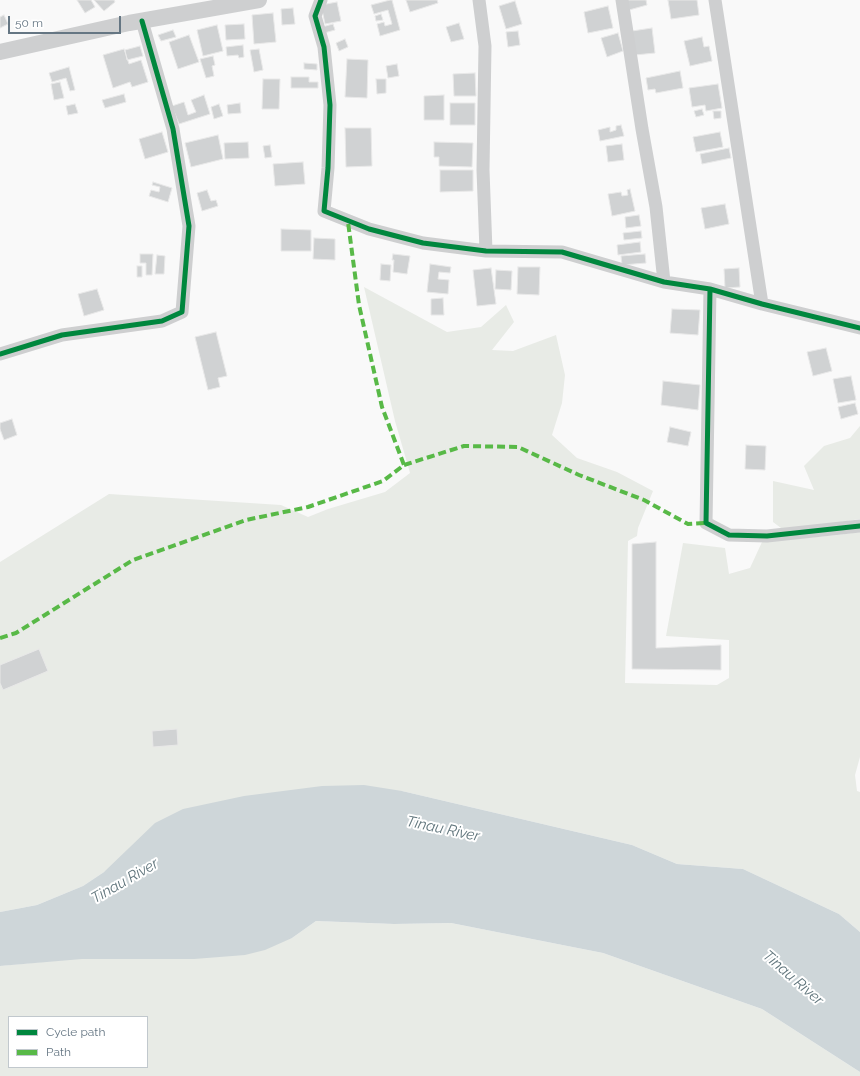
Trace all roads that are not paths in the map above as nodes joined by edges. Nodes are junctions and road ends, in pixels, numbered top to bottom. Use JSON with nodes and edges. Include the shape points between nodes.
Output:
{"nodes":[{"id":1,"x":259,"y":0,"type":"edge"},
{"id":2,"x":322,"y":0,"type":"edge"},
{"id":3,"x":479,"y":0,"type":"edge"},
{"id":4,"x":622,"y":0,"type":"edge"},
{"id":5,"x":715,"y":0,"type":"edge"},
{"id":6,"x":142,"y":21,"type":"junction"},
{"id":7,"x":0,"y":52,"type":"edge"},
{"id":8,"x":486,"y":251,"type":"junction"},
{"id":9,"x":664,"y":282,"type":"junction"},
{"id":10,"x":710,"y":289,"type":"junction"},
{"id":11,"x":762,"y":304,"type":"junction"},
{"id":12,"x":860,"y":328,"type":"edge"},
{"id":13,"x":0,"y":354,"type":"edge"},
{"id":14,"x":860,"y":526,"type":"edge"}],
"edges":[{"from":1,"to":6,"type":"street"},
{"from":2,"to":8,"type":"street","via":[[315,16],[324,47],[330,105],[324,211],[369,229],[423,243]]},
{"from":3,"to":8,"type":"street","via":[[485,46],[483,170]]},
{"from":4,"to":9,"type":"street","via":[[656,207]]},
{"from":5,"to":11,"type":"street"},
{"from":6,"to":7,"type":"street"},
{"from":6,"to":13,"type":"street","via":[[173,129],[189,226],[182,312],[162,321],[62,335]]},
{"from":8,"to":9,"type":"street","via":[[562,252]]},
{"from":9,"to":10,"type":"street"},
{"from":10,"to":11,"type":"street"},
{"from":10,"to":14,"type":"street","via":[[706,524],[728,535],[767,536]]},
{"from":11,"to":12,"type":"street"}]}
